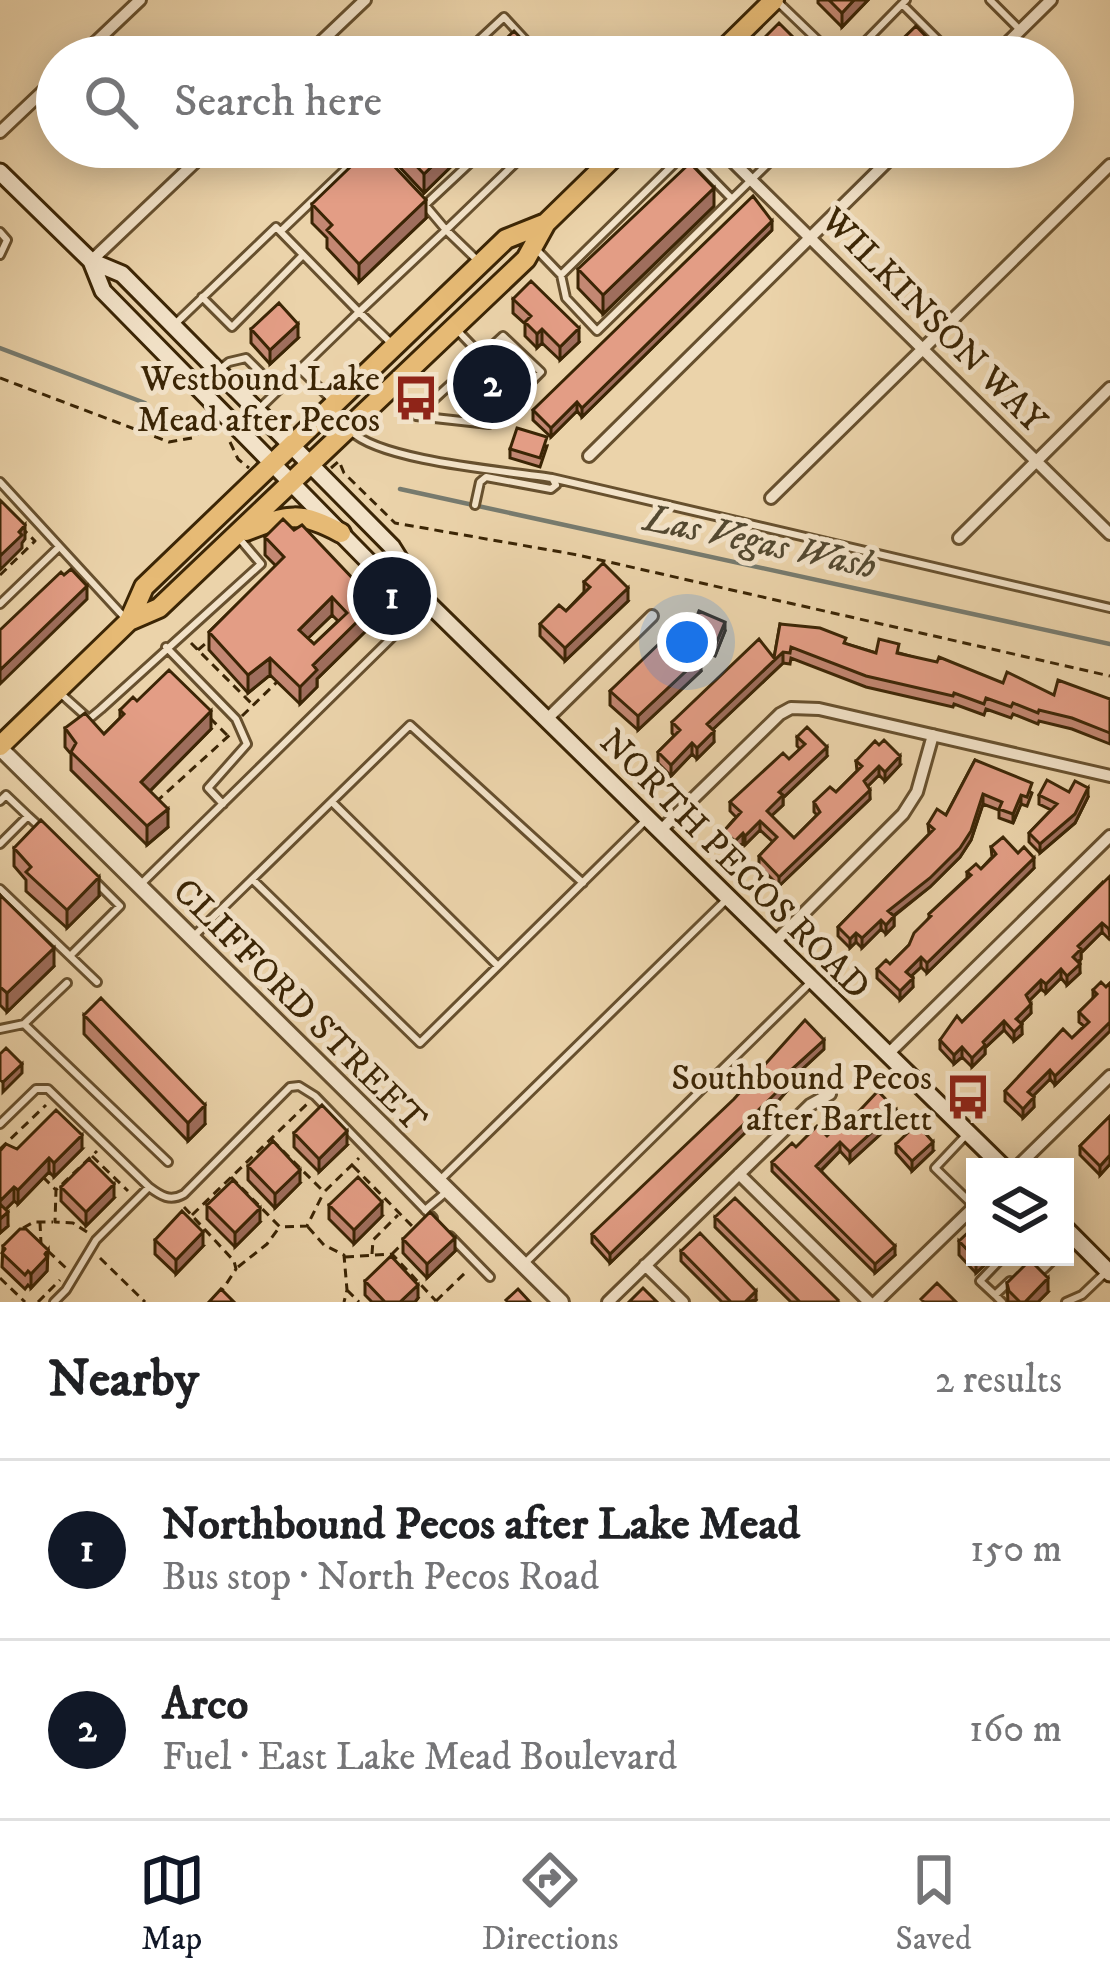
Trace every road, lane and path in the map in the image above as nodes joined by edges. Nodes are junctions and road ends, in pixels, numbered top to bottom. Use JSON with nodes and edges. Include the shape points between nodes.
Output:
{"nodes":[{"id":1,"x":140,"y":0,"type":"edge"},
{"id":2,"x":365,"y":0,"type":"edge"},
{"id":3,"x":775,"y":0,"type":"edge"},
{"id":4,"x":990,"y":0,"type":"edge"},
{"id":5,"x":1051,"y":0,"type":"edge"},
{"id":6,"x":904,"y":2,"type":"edge"},
{"id":7,"x":1020,"y":30,"type":"junction"},
{"id":8,"x":102,"y":36,"type":"edge"},
{"id":9,"x":327,"y":36,"type":"edge"},
{"id":10,"x":484,"y":36,"type":"edge"},
{"id":11,"x":522,"y":36,"type":"edge"},
{"id":12,"x":737,"y":36,"type":"edge"},
{"id":13,"x":813,"y":36,"type":"edge"},
{"id":14,"x":870,"y":36,"type":"edge"},
{"id":15,"x":936,"y":36,"type":"edge"},
{"id":16,"x":1014,"y":36,"type":"edge"},
{"id":17,"x":36,"y":98,"type":"edge"},
{"id":18,"x":0,"y":133,"type":"edge"},
{"id":19,"x":1110,"y":165,"type":"edge"},
{"id":20,"x":189,"y":168,"type":"edge"},
{"id":21,"x":346,"y":168,"type":"edge"},
{"id":22,"x":465,"y":168,"type":"edge"},
{"id":23,"x":510,"y":168,"type":"edge"},
{"id":24,"x":602,"y":168,"type":"edge"},
{"id":25,"x":670,"y":168,"type":"edge"},
{"id":26,"x":702,"y":168,"type":"edge"},
{"id":27,"x":740,"y":168,"type":"edge"},
{"id":28,"x":764,"y":168,"type":"edge"},
{"id":29,"x":881,"y":168,"type":"edge"},
{"id":30,"x":0,"y":172,"type":"edge"},
{"id":31,"x":752,"y":180,"type":"junction"},
{"id":32,"x":412,"y":190,"type":"edge"},
{"id":33,"x":733,"y":199,"type":"junction"},
{"id":34,"x":425,"y":205,"type":"junction"},
{"id":35,"x":546,"y":223,"type":"junction"},
{"id":36,"x":446,"y":230,"type":"junction"},
{"id":37,"x":281,"y":231,"type":"junction"},
{"id":38,"x":0,"y":232,"type":"edge"},
{"id":39,"x":810,"y":238,"type":"junction"},
{"id":40,"x":533,"y":246,"type":"junction"},
{"id":41,"x":0,"y":255,"type":"edge"},
{"id":42,"x":304,"y":255,"type":"junction"},
{"id":43,"x":91,"y":261,"type":"junction"},
{"id":44,"x":481,"y":264,"type":"junction"},
{"id":45,"x":561,"y":275,"type":"junction"},
{"id":46,"x":202,"y":298,"type":"junction"},
{"id":47,"x":359,"y":312,"type":"junction"},
{"id":48,"x":173,"y":326,"type":"junction"},
{"id":49,"x":454,"y":328,"type":"junction"},
{"id":50,"x":394,"y":346,"type":"junction"},
{"id":51,"x":923,"y":350,"type":"junction"},
{"id":52,"x":482,"y":356,"type":"junction"},
{"id":53,"x":300,"y":368,"type":"junction"},
{"id":54,"x":218,"y":371,"type":"junction"},
{"id":55,"x":0,"y":378,"type":"edge"},
{"id":56,"x":1110,"y":388,"type":"edge"},
{"id":57,"x":278,"y":390,"type":"junction"},
{"id":58,"x":335,"y":404,"type":"junction"},
{"id":59,"x":257,"y":410,"type":"junction"},
{"id":60,"x":349,"y":428,"type":"junction"},
{"id":61,"x":292,"y":445,"type":"junction"},
{"id":62,"x":589,"y":456,"type":"dead end"},
{"id":63,"x":1036,"y":461,"type":"junction"},
{"id":64,"x":266,"y":470,"type":"junction"},
{"id":65,"x":316,"y":471,"type":"junction"},
{"id":66,"x":552,"y":478,"type":"junction"},
{"id":67,"x":0,"y":482,"type":"edge"},
{"id":68,"x":291,"y":482,"type":"junction"},
{"id":69,"x":772,"y":498,"type":"dead end"},
{"id":70,"x":475,"y":505,"type":"dead end"},
{"id":71,"x":23,"y":530,"type":"edge"},
{"id":72,"x":341,"y":533,"type":"junction"},
{"id":73,"x":1110,"y":534,"type":"edge"},
{"id":74,"x":236,"y":535,"type":"junction"},
{"id":75,"x":959,"y":538,"type":"dead end"},
{"id":76,"x":58,"y":548,"type":"junction"},
{"id":77,"x":0,"y":575,"type":"edge"},
{"id":78,"x":427,"y":602,"type":"junction"},
{"id":79,"x":0,"y":604,"type":"edge"},
{"id":80,"x":1110,"y":608,"type":"edge"},
{"id":81,"x":652,"y":616,"type":"dead end"},
{"id":82,"x":129,"y":622,"type":"junction"},
{"id":83,"x":181,"y":634,"type":"junction"},
{"id":84,"x":214,"y":636,"type":"edge"},
{"id":85,"x":166,"y":647,"type":"junction"},
{"id":86,"x":197,"y":650,"type":"junction"},
{"id":87,"x":286,"y":673,"type":"edge"},
{"id":88,"x":1110,"y":676,"type":"edge"},
{"id":89,"x":57,"y":691,"type":"junction"},
{"id":90,"x":253,"y":705,"type":"junction"},
{"id":91,"x":199,"y":706,"type":"edge"},
{"id":92,"x":547,"y":719,"type":"junction"},
{"id":93,"x":238,"y":724,"type":"junction"},
{"id":94,"x":933,"y":735,"type":"junction"},
{"id":95,"x":228,"y":736,"type":"junction"},
{"id":96,"x":0,"y":747,"type":"edge"},
{"id":97,"x":1110,"y":776,"type":"edge"},
{"id":98,"x":0,"y":801,"type":"edge"},
{"id":99,"x":332,"y":802,"type":"junction"},
{"id":100,"x":223,"y":804,"type":"junction"},
{"id":101,"x":152,"y":806,"type":"edge"},
{"id":102,"x":28,"y":816,"type":"junction"},
{"id":103,"x":654,"y":825,"type":"junction"},
{"id":104,"x":44,"y":831,"type":"edge"},
{"id":105,"x":1110,"y":836,"type":"edge"},
{"id":106,"x":0,"y":844,"type":"edge"},
{"id":107,"x":89,"y":876,"type":"edge"},
{"id":108,"x":254,"y":880,"type":"junction"},
{"id":109,"x":583,"y":883,"type":"junction"},
{"id":110,"x":139,"y":886,"type":"junction"},
{"id":111,"x":0,"y":889,"type":"edge"},
{"id":112,"x":728,"y":898,"type":"junction"},
{"id":113,"x":192,"y":939,"type":"junction"},
{"id":114,"x":774,"y":943,"type":"junction"},
{"id":115,"x":70,"y":956,"type":"junction"},
{"id":116,"x":498,"y":966,"type":"junction"},
{"id":117,"x":813,"y":981,"type":"junction"},
{"id":118,"x":67,"y":982,"type":"dead end"},
{"id":119,"x":97,"y":982,"type":"dead end"},
{"id":120,"x":24,"y":1024,"type":"junction"},
{"id":121,"x":0,"y":1029,"type":"edge"},
{"id":122,"x":888,"y":1054,"type":"junction"},
{"id":123,"x":1110,"y":1076,"type":"edge"},
{"id":124,"x":830,"y":1094,"type":"dead end"},
{"id":125,"x":315,"y":1096,"type":"junction"},
{"id":126,"x":52,"y":1099,"type":"dead end"},
{"id":127,"x":0,"y":1124,"type":"edge"},
{"id":128,"x":968,"y":1133,"type":"junction"},
{"id":129,"x":271,"y":1139,"type":"junction"},
{"id":130,"x":100,"y":1148,"type":"dead end"},
{"id":131,"x":0,"y":1149,"type":"edge"},
{"id":132,"x":367,"y":1150,"type":"junction"},
{"id":133,"x":92,"y":1156,"type":"junction"},
{"id":134,"x":994,"y":1158,"type":"edge"},
{"id":135,"x":1026,"y":1158,"type":"edge"},
{"id":136,"x":168,"y":1162,"type":"dead end"},
{"id":137,"x":352,"y":1165,"type":"junction"},
{"id":138,"x":40,"y":1174,"type":"edge"},
{"id":139,"x":739,"y":1174,"type":"junction"},
{"id":140,"x":231,"y":1178,"type":"junction"},
{"id":141,"x":149,"y":1186,"type":"junction"},
{"id":142,"x":442,"y":1186,"type":"junction"},
{"id":143,"x":56,"y":1190,"type":"junction"},
{"id":144,"x":324,"y":1192,"type":"junction"},
{"id":145,"x":128,"y":1196,"type":"dead end"},
{"id":146,"x":966,"y":1197,"type":"edge"},
{"id":147,"x":176,"y":1198,"type":"junction"},
{"id":148,"x":425,"y":1210,"type":"junction"},
{"id":149,"x":400,"y":1213,"type":"junction"},
{"id":150,"x":966,"y":1214,"type":"edge"},
{"id":151,"x":192,"y":1215,"type":"junction"},
{"id":152,"x":40,"y":1222,"type":"junction"},
{"id":153,"x":55,"y":1222,"type":"junction"},
{"id":154,"x":307,"y":1226,"type":"junction"},
{"id":155,"x":280,"y":1227,"type":"junction"},
{"id":156,"x":416,"y":1230,"type":"edge"},
{"id":157,"x":13,"y":1238,"type":"edge"},
{"id":158,"x":96,"y":1240,"type":"junction"},
{"id":159,"x":404,"y":1242,"type":"edge"},
{"id":160,"x":1074,"y":1243,"type":"edge"},
{"id":161,"x":90,"y":1248,"type":"junction"},
{"id":162,"x":392,"y":1254,"type":"junction"},
{"id":163,"x":372,"y":1255,"type":"junction"},
{"id":164,"x":345,"y":1257,"type":"junction"},
{"id":165,"x":476,"y":1262,"type":"junction"},
{"id":166,"x":523,"y":1265,"type":"junction"},
{"id":167,"x":645,"y":1265,"type":"junction"},
{"id":168,"x":994,"y":1266,"type":"edge"},
{"id":169,"x":1026,"y":1266,"type":"edge"},
{"id":170,"x":236,"y":1269,"type":"junction"},
{"id":171,"x":1109,"y":1272,"type":"edge"},
{"id":172,"x":490,"y":1276,"type":"dead end"},
{"id":173,"x":0,"y":1278,"type":"edge"},
{"id":174,"x":347,"y":1290,"type":"junction"},
{"id":175,"x":995,"y":1294,"type":"junction"},
{"id":176,"x":1082,"y":1298,"type":"edge"},
{"id":177,"x":435,"y":1301,"type":"edge"},
{"id":178,"x":25,"y":1302,"type":"edge"},
{"id":179,"x":38,"y":1302,"type":"edge"},
{"id":180,"x":54,"y":1302,"type":"edge"},
{"id":181,"x":145,"y":1302,"type":"edge"},
{"id":182,"x":211,"y":1302,"type":"edge"},
{"id":183,"x":344,"y":1302,"type":"edge"},
{"id":184,"x":358,"y":1302,"type":"edge"},
{"id":185,"x":561,"y":1302,"type":"edge"},
{"id":186,"x":608,"y":1302,"type":"edge"},
{"id":187,"x":683,"y":1302,"type":"edge"},
{"id":188,"x":873,"y":1302,"type":"edge"},
{"id":189,"x":1002,"y":1302,"type":"edge"},
{"id":190,"x":1066,"y":1302,"type":"edge"}],
"edges":[{"from":1,"to":8,"type":"street"},
{"from":2,"to":9,"type":"street"},
{"from":3,"to":12,"type":"main road"},
{"from":3,"to":13,"type":"lane"},
{"from":4,"to":7,"type":"lane"},
{"from":5,"to":7,"type":"street"},
{"from":6,"to":14,"type":"lane"},
{"from":6,"to":15,"type":"lane"},
{"from":7,"to":16,"type":"street"},
{"from":10,"to":11,"type":"lane","via":[[504,17]]},
{"from":17,"to":18,"type":"street"},
{"from":19,"to":51,"type":"street"},
{"from":20,"to":43,"type":"street"},
{"from":21,"to":37,"type":"lane"},
{"from":22,"to":34,"type":"lane"},
{"from":23,"to":36,"type":"lane"},
{"from":24,"to":35,"type":"main road"},
{"from":25,"to":45,"type":"lane"},
{"from":26,"to":33,"type":"lane"},
{"from":27,"to":31,"type":"street","name":"WILKINSON WAY"},
{"from":28,"to":31,"type":"lane"},
{"from":29,"to":39,"type":"street"},
{"from":30,"to":43,"type":"main road","name":"NORTH PECOS ROAD"},
{"from":31,"to":33,"type":"lane"},
{"from":31,"to":39,"type":"street","name":"WILKINSON WAY"},
{"from":32,"to":34,"type":"lane"},
{"from":33,"to":45,"type":"lane","via":[[597,331],[566,298]]},
{"from":34,"to":36,"type":"lane"},
{"from":35,"to":40,"type":"main road"},
{"from":35,"to":44,"type":"main road","via":[[506,239]]},
{"from":36,"to":44,"type":"lane"},
{"from":36,"to":47,"type":"lane"},
{"from":37,"to":42,"type":"lane"},
{"from":37,"to":46,"type":"lane"},
{"from":38,"to":41,"type":"lane","via":[[7,240]]},
{"from":39,"to":51,"type":"street","name":"WILKINSON WAY"},
{"from":39,"to":62,"type":"street"},
{"from":40,"to":45,"type":"lane"},
{"from":40,"to":49,"type":"main road"},
{"from":42,"to":46,"type":"lane","via":[[232,327]]},
{"from":42,"to":47,"type":"lane"},
{"from":43,"to":48,"type":"main road","name":"NORTH PECOS ROAD","via":[[122,274]]},
{"from":43,"to":64,"type":"main road","name":"NORTH PECOS ROAD","via":[[104,291]]},
{"from":44,"to":50,"type":"main road"},
{"from":46,"to":48,"type":"lane"},
{"from":47,"to":50,"type":"lane"},
{"from":47,"to":53,"type":"lane"},
{"from":48,"to":54,"type":"main road","name":"NORTH PECOS ROAD"},
{"from":49,"to":52,"type":"lane"},
{"from":49,"to":60,"type":"main road"},
{"from":50,"to":58,"type":"main road"},
{"from":51,"to":63,"type":"street","name":"WILKINSON WAY"},
{"from":51,"to":69,"type":"street"},
{"from":52,"to":52,"type":"lane","via":[[466,371],[416,416],[490,424],[541,372],[503,336]]},
{"from":53,"to":57,"type":"lane"},
{"from":53,"to":58,"type":"lane"},
{"from":54,"to":57,"type":"lane","via":[[246,358]]},
{"from":54,"to":59,"type":"main road","name":"NORTH PECOS ROAD"},
{"from":55,"to":64,"type":"path","via":[[169,442],[213,424],[238,459]]},
{"from":56,"to":63,"type":"street"},
{"from":57,"to":59,"type":"lane"},
{"from":58,"to":61,"type":"main road"},
{"from":59,"to":61,"type":"main road","name":"NORTH PECOS ROAD"},
{"from":60,"to":65,"type":"main road"},
{"from":60,"to":66,"type":"lane","via":[[360,440],[404,454]]},
{"from":61,"to":64,"type":"main road"},
{"from":61,"to":65,"type":"main road","name":"NORTH PECOS ROAD"},
{"from":63,"to":73,"type":"street","name":"WILKINSON WAY"},
{"from":63,"to":75,"type":"street"},
{"from":64,"to":68,"type":"main road","name":"NORTH PECOS ROAD"},
{"from":64,"to":82,"type":"main road","via":[[144,587]]},
{"from":65,"to":68,"type":"main road"},
{"from":65,"to":78,"type":"main road","name":"NORTH PECOS ROAD","via":[[392,548]]},
{"from":65,"to":88,"type":"path","via":[[339,461],[395,523],[578,556]]},
{"from":66,"to":70,"type":"lane","via":[[551,489],[486,478]]},
{"from":66,"to":80,"type":"lane"},
{"from":67,"to":76,"type":"lane"},
{"from":68,"to":72,"type":"main road","name":"NORTH PECOS ROAD"},
{"from":68,"to":74,"type":"main road"},
{"from":71,"to":77,"type":"path","via":[[35,541]]},
{"from":72,"to":74,"type":"main road","via":[[293,515]]},
{"from":72,"to":78,"type":"main road","name":"NORTH PECOS ROAD"},
{"from":74,"to":82,"type":"main road","via":[[159,608]]},
{"from":74,"to":83,"type":"lane","via":[[261,564]]},
{"from":76,"to":79,"type":"lane"},
{"from":76,"to":82,"type":"lane"},
{"from":78,"to":92,"type":"main road","name":"NORTH PECOS ROAD"},
{"from":78,"to":100,"type":"lane"},
{"from":81,"to":92,"type":"street"},
{"from":82,"to":89,"type":"main road"},
{"from":83,"to":85,"type":"lane"},
{"from":83,"to":86,"type":"path"},
{"from":84,"to":86,"type":"path"},
{"from":85,"to":89,"type":"lane","via":[[89,718]]},
{"from":85,"to":93,"type":"lane"},
{"from":86,"to":90,"type":"path"},
{"from":87,"to":90,"type":"path"},
{"from":89,"to":96,"type":"main road"},
{"from":90,"to":93,"type":"path"},
{"from":91,"to":95,"type":"path"},
{"from":92,"to":103,"type":"main road","name":"NORTH PECOS ROAD"},
{"from":93,"to":95,"type":"path"},
{"from":93,"to":100,"type":"lane","via":[[247,744],[208,788]]},
{"from":94,"to":97,"type":"street"},
{"from":94,"to":103,"type":"street","via":[[791,708]]},
{"from":94,"to":114,"type":"street","via":[[903,814]]},
{"from":95,"to":101,"type":"path"},
{"from":96,"to":110,"type":"street","name":"CLIFFORD STREET"},
{"from":98,"to":102,"type":"lane","via":[[6,795]]},
{"from":99,"to":108,"type":"lane"},
{"from":99,"to":109,"type":"lane","via":[[410,724]]},
{"from":99,"to":116,"type":"lane"},
{"from":100,"to":110,"type":"lane"},
{"from":102,"to":104,"type":"lane"},
{"from":102,"to":106,"type":"lane"},
{"from":103,"to":109,"type":"lane"},
{"from":103,"to":112,"type":"main road","name":"NORTH PECOS ROAD"},
{"from":105,"to":122,"type":"street"},
{"from":107,"to":115,"type":"lane","via":[[120,906]]},
{"from":108,"to":113,"type":"lane"},
{"from":108,"to":116,"type":"lane","via":[[421,1043]]},
{"from":109,"to":116,"type":"lane"},
{"from":110,"to":113,"type":"street","name":"CLIFFORD STREET"},
{"from":111,"to":115,"type":"lane"},
{"from":112,"to":114,"type":"main road","name":"NORTH PECOS ROAD"},
{"from":112,"to":142,"type":"lane"},
{"from":113,"to":142,"type":"street","name":"CLIFFORD STREET"},
{"from":114,"to":117,"type":"main road","name":"NORTH PECOS ROAD"},
{"from":115,"to":119,"type":"lane"},
{"from":117,"to":122,"type":"main road","name":"NORTH PECOS ROAD"},
{"from":117,"to":166,"type":"lane"},
{"from":118,"to":120,"type":"lane"},
{"from":120,"to":121,"type":"lane"},
{"from":120,"to":136,"type":"lane"},
{"from":122,"to":128,"type":"main road","name":"NORTH PECOS ROAD"},
{"from":123,"to":135,"type":"street"},
{"from":124,"to":139,"type":"street"},
{"from":125,"to":129,"type":"path"},
{"from":125,"to":132,"type":"lane"},
{"from":125,"to":147,"type":"lane","via":[[290,1087]]},
{"from":126,"to":131,"type":"path"},
{"from":127,"to":141,"type":"lane","via":[[36,1089],[48,1089]]},
{"from":128,"to":134,"type":"main road","name":"NORTH PECOS ROAD"},
{"from":128,"to":146,"type":"lane","via":[[935,1168]]},
{"from":129,"to":140,"type":"path"},
{"from":129,"to":144,"type":"path"},
{"from":130,"to":133,"type":"path"},
{"from":132,"to":137,"type":"path"},
{"from":132,"to":148,"type":"lane"},
{"from":133,"to":143,"type":"path"},
{"from":133,"to":145,"type":"path"},
{"from":137,"to":144,"type":"path"},
{"from":137,"to":149,"type":"path"},
{"from":138,"to":143,"type":"path"},
{"from":139,"to":167,"type":"street"},
{"from":139,"to":188,"type":"street"},
{"from":140,"to":151,"type":"path"},
{"from":140,"to":155,"type":"path"},
{"from":141,"to":147,"type":"lane"},
{"from":141,"to":158,"type":"lane"},
{"from":142,"to":148,"type":"lane"},
{"from":142,"to":166,"type":"street","name":"CLIFFORD STREET"},
{"from":143,"to":153,"type":"path"},
{"from":144,"to":154,"type":"path"},
{"from":147,"to":151,"type":"path"},
{"from":148,"to":165,"type":"lane"},
{"from":149,"to":156,"type":"path"},
{"from":149,"to":163,"type":"path","via":[[373,1240]]},
{"from":150,"to":188,"type":"street"},
{"from":151,"to":170,"type":"path"},
{"from":152,"to":153,"type":"path"},
{"from":152,"to":157,"type":"path"},
{"from":152,"to":179,"type":"path","via":[[41,1244],[69,1271]]},
{"from":153,"to":158,"type":"path","via":[[74,1223]]},
{"from":154,"to":155,"type":"path"},
{"from":154,"to":164,"type":"path"},
{"from":155,"to":170,"type":"path"},
{"from":158,"to":161,"type":"lane"},
{"from":159,"to":162,"type":"path"},
{"from":160,"to":171,"type":"main road"},
{"from":161,"to":180,"type":"lane"},
{"from":161,"to":181,"type":"path"},
{"from":162,"to":163,"type":"path"},
{"from":162,"to":177,"type":"path"},
{"from":163,"to":164,"type":"path"},
{"from":164,"to":174,"type":"path"},
{"from":165,"to":172,"type":"lane"},
{"from":165,"to":177,"type":"path"},
{"from":166,"to":185,"type":"street","name":"CLIFFORD STREET"},
{"from":167,"to":186,"type":"street"},
{"from":167,"to":187,"type":"street"},
{"from":168,"to":175,"type":"lane","via":[[980,1281]]},
{"from":169,"to":175,"type":"lane"},
{"from":170,"to":182,"type":"path"},
{"from":171,"to":176,"type":"lane"},
{"from":173,"to":178,"type":"path"},
{"from":174,"to":183,"type":"path"},
{"from":174,"to":184,"type":"path"},
{"from":175,"to":189,"type":"lane"},
{"from":176,"to":190,"type":"lane"}]}
